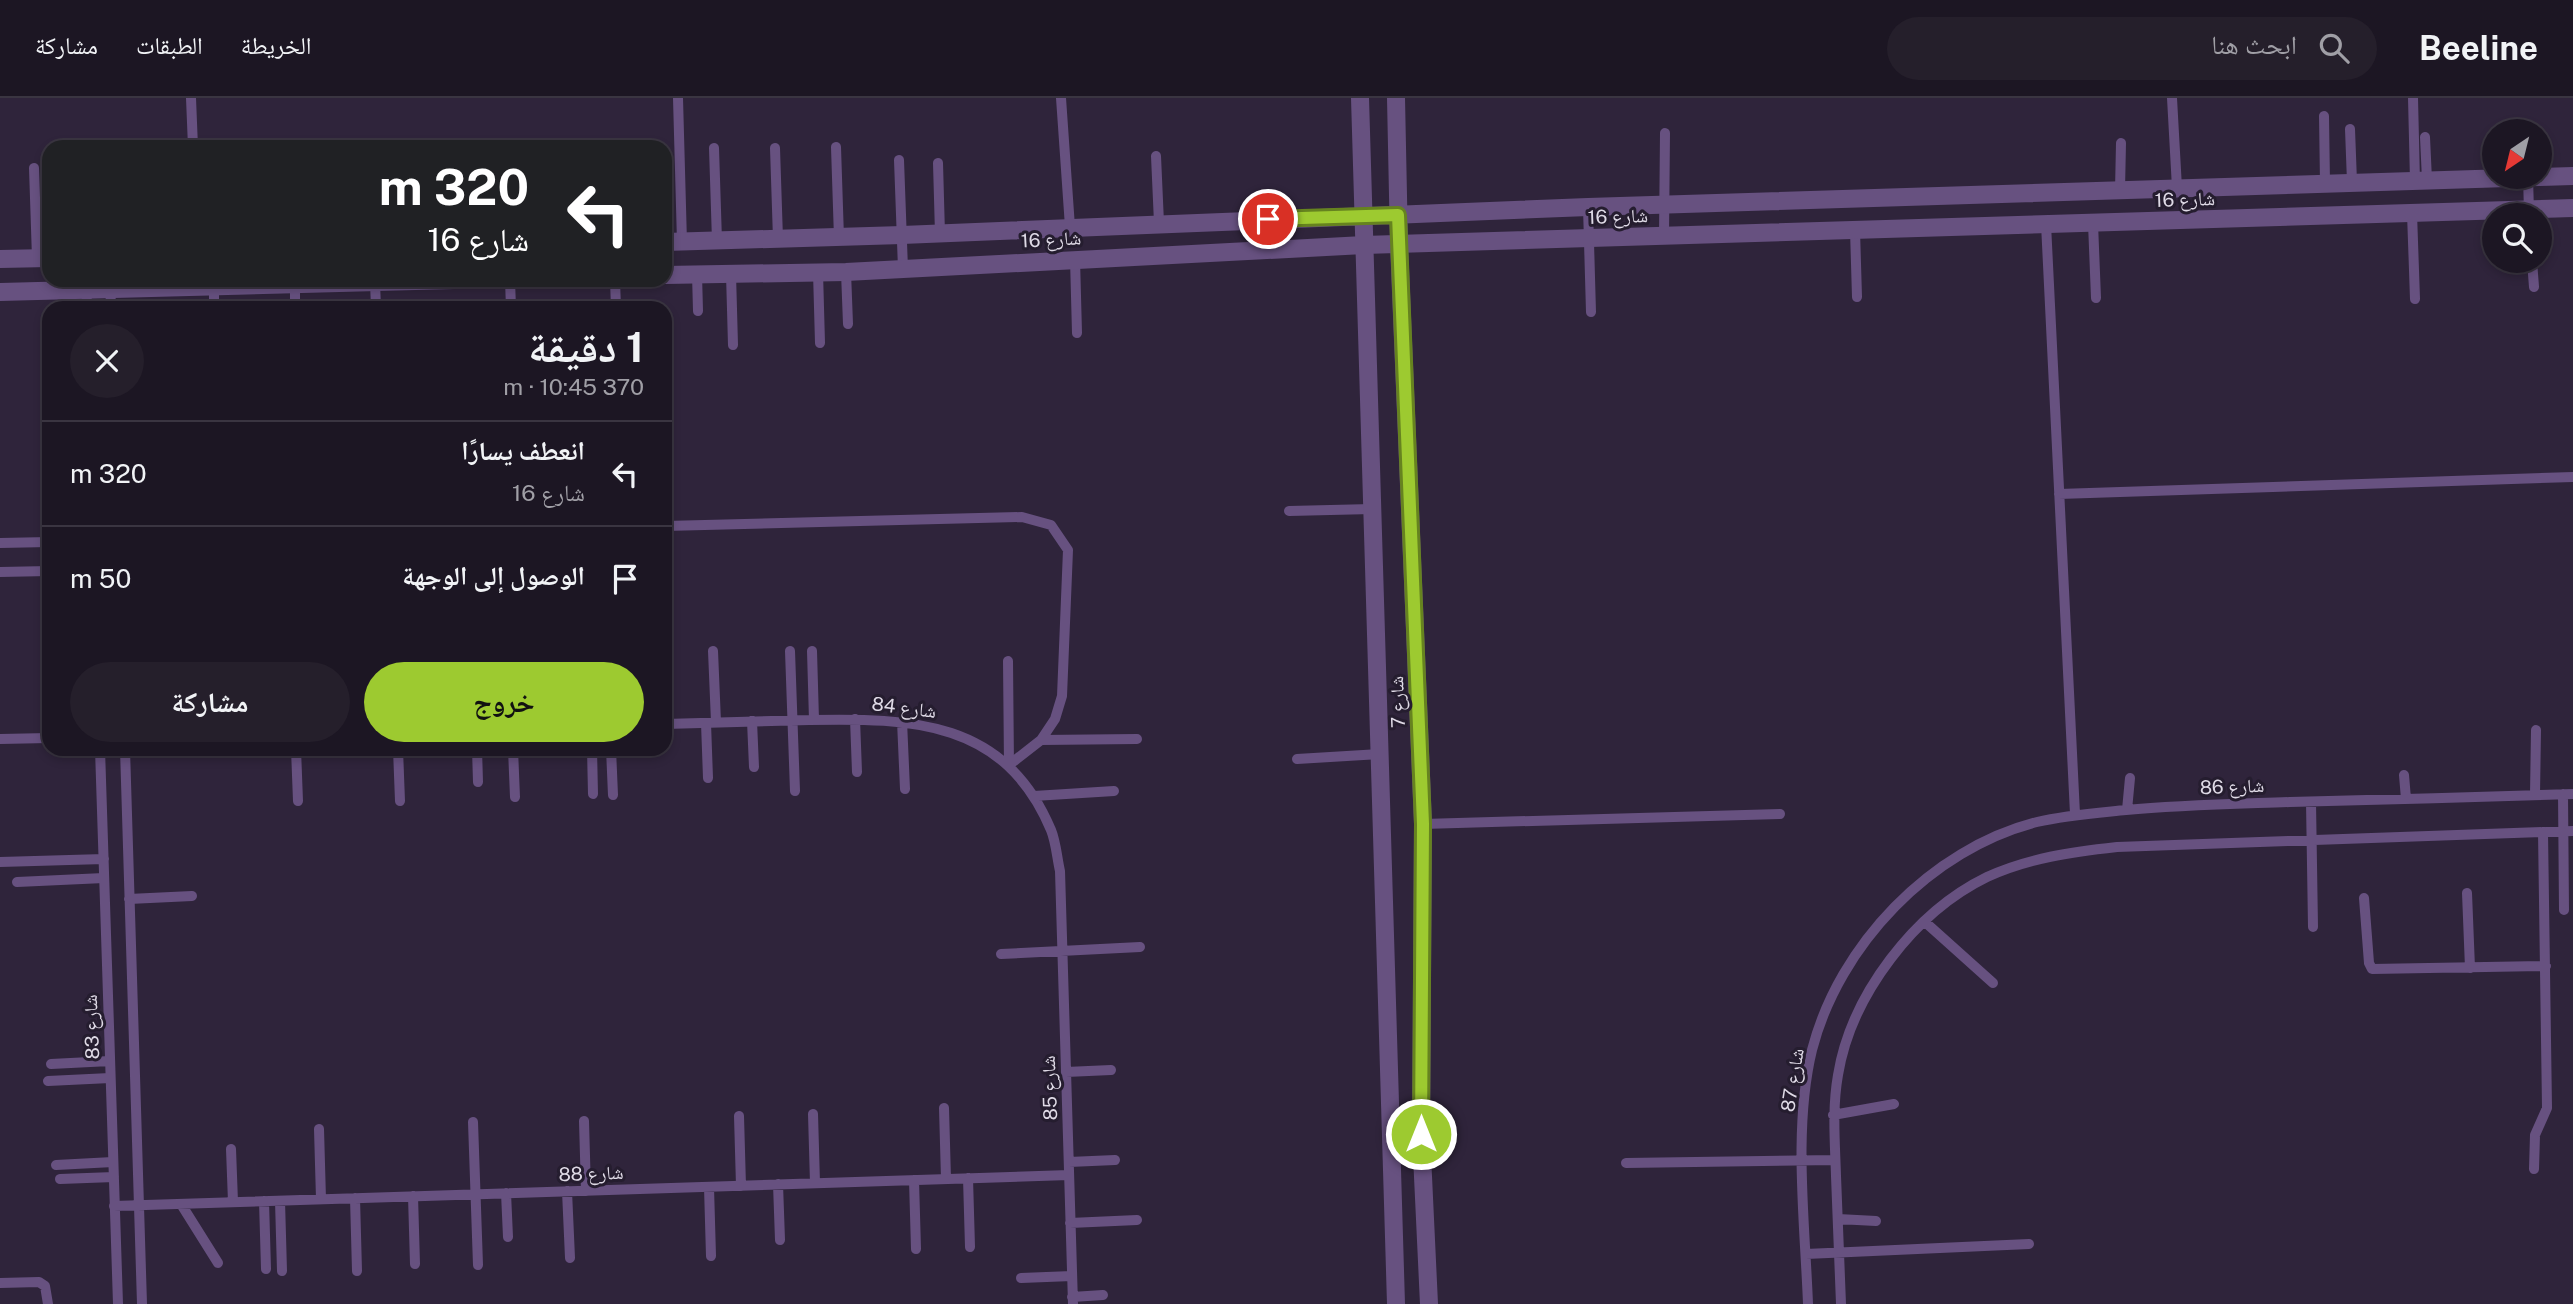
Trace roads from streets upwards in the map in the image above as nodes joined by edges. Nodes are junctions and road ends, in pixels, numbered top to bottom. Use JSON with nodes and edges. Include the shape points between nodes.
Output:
{"nodes":[{"id":1,"x":1360,"y":98,"type":"edge"},
{"id":2,"x":1396,"y":98,"type":"edge"},
{"id":3,"x":2573,"y":176,"type":"edge"},
{"id":4,"x":2552,"y":177,"type":"edge"},
{"id":5,"x":2482,"y":178,"type":"edge"},
{"id":6,"x":1973,"y":195,"type":"junction"},
{"id":7,"x":2573,"y":208,"type":"edge"},
{"id":8,"x":2552,"y":210,"type":"edge"},
{"id":9,"x":2482,"y":212,"type":"edge"},
{"id":10,"x":1398,"y":215,"type":"junction"},
{"id":11,"x":1364,"y":216,"type":"junction"},
{"id":12,"x":1195,"y":221,"type":"junction"},
{"id":13,"x":1975,"y":226,"type":"junction"},
{"id":14,"x":673,"y":242,"type":"edge"},
{"id":15,"x":1399,"y":244,"type":"junction"},
{"id":16,"x":1364,"y":245,"type":"junction"},
{"id":17,"x":1196,"y":253,"type":"junction"},
{"id":18,"x":42,"y":258,"type":"edge"},
{"id":19,"x":0,"y":259,"type":"edge"},
{"id":20,"x":672,"y":275,"type":"edge"},
{"id":21,"x":54,"y":287,"type":"edge"},
{"id":22,"x":0,"y":292,"type":"edge"},
{"id":23,"x":1396,"y":1304,"type":"edge"},
{"id":24,"x":1429,"y":1304,"type":"edge"}],
"edges":[{"from":1,"to":11,"type":"street","name":"شارع 7"},
{"from":2,"to":10,"type":"street","name":"شارع 7"},
{"from":3,"to":4,"type":"street","name":"شارع 16"},
{"from":5,"to":6,"type":"street","name":"شارع 16"},
{"from":6,"to":10,"type":"street","name":"شارع 16"},
{"from":6,"to":13,"type":"street"},
{"from":7,"to":8,"type":"street","name":"شارع 16"},
{"from":9,"to":13,"type":"street","name":"شارع 16"},
{"from":10,"to":11,"type":"street","name":"شارع 16"},
{"from":10,"to":15,"type":"street","name":"شارع 7"},
{"from":11,"to":12,"type":"street","name":"شارع 16"},
{"from":11,"to":16,"type":"street","name":"شارع 7"},
{"from":12,"to":14,"type":"street","name":"شارع 16"},
{"from":12,"to":17,"type":"street"},
{"from":13,"to":15,"type":"street","name":"شارع 16"},
{"from":15,"to":16,"type":"street","name":"شارع 16"},
{"from":15,"to":24,"type":"street","name":"شارع 7","via":[[1423,824],[1421,1134]]},
{"from":16,"to":17,"type":"street","name":"شارع 16"},
{"from":16,"to":23,"type":"street","name":"شارع 7"},
{"from":17,"to":20,"type":"street","name":"شارع 16","via":[[846,272]]},
{"from":18,"to":19,"type":"street"},
{"from":21,"to":22,"type":"street"}]}
